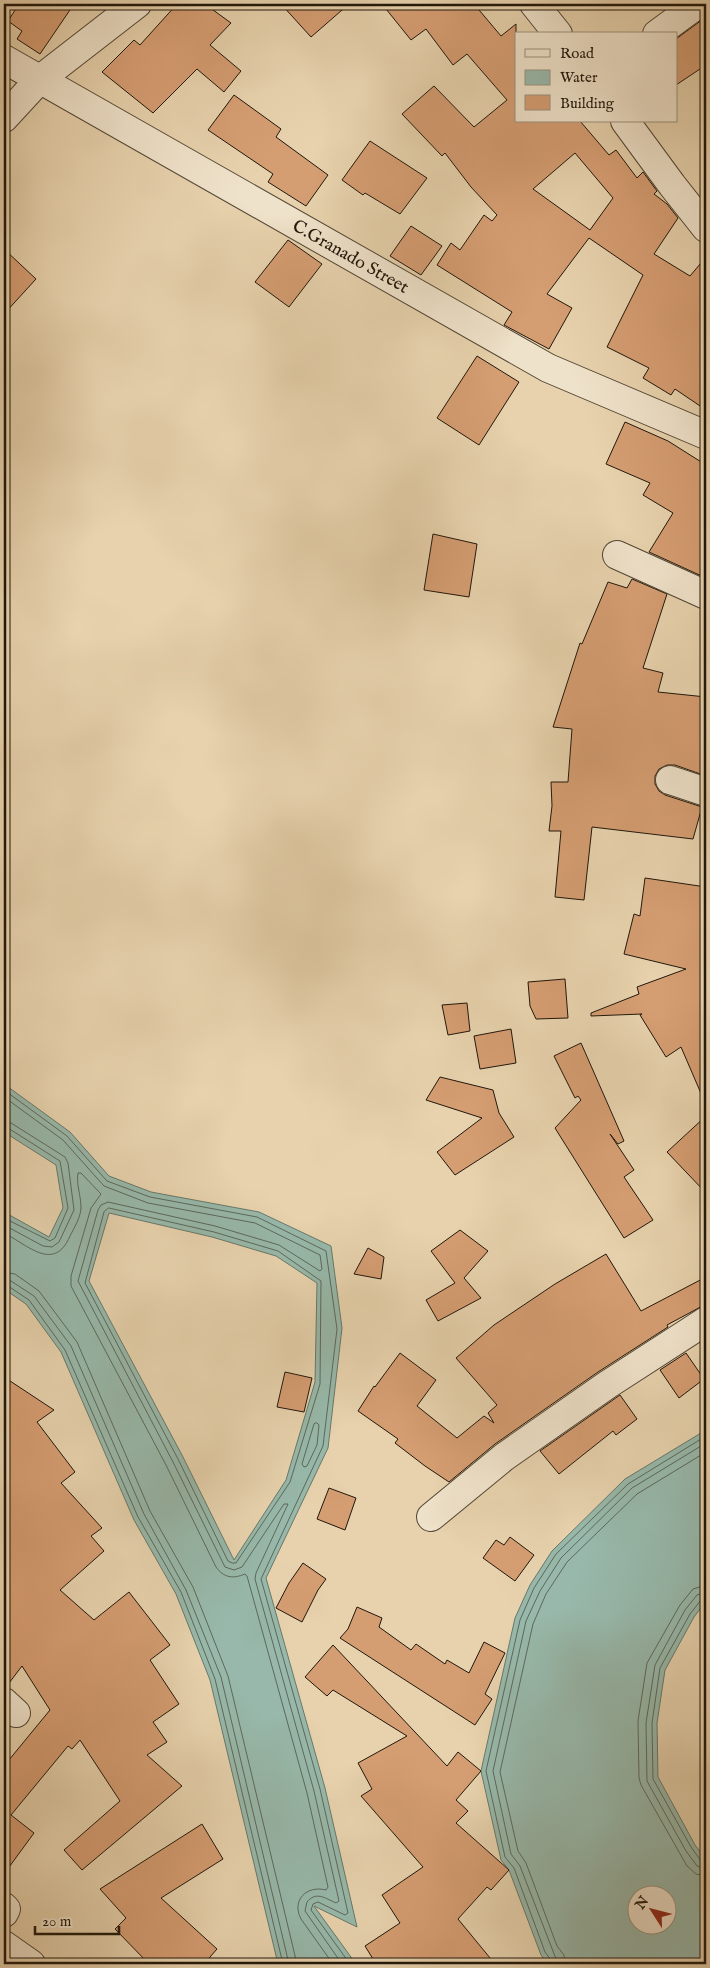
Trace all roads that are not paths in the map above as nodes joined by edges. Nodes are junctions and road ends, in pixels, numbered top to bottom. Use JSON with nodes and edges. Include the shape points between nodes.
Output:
{"nodes":[{"id":1,"x":137,"y":4,"type":"edge"},
{"id":2,"x":534,"y":4,"type":"edge"},
{"id":3,"x":698,"y":4,"type":"edge"},
{"id":4,"x":556,"y":32,"type":"edge"},
{"id":5,"x":660,"y":32,"type":"edge"},
{"id":6,"x":4,"y":59,"type":"edge"},
{"id":7,"x":39,"y":80,"type":"junction"},
{"id":8,"x":4,"y":118,"type":"edge"},
{"id":9,"x":626,"y":122,"type":"edge"},
{"id":10,"x":706,"y":228,"type":"edge"},
{"id":11,"x":706,"y":435,"type":"edge"},
{"id":12,"x":617,"y":555,"type":"dead end"},
{"id":13,"x":706,"y":595,"type":"edge"},
{"id":14,"x":670,"y":780,"type":"dead end"},
{"id":15,"x":706,"y":792,"type":"edge"},
{"id":16,"x":706,"y":1321,"type":"edge"},
{"id":17,"x":431,"y":1517,"type":"dead end"},
{"id":18,"x":4,"y":1945,"type":"edge"},
{"id":19,"x":31,"y":1964,"type":"edge"}],
"edges":[{"from":1,"to":7,"type":"street"},
{"from":2,"to":4,"type":"street"},
{"from":3,"to":5,"type":"street"},
{"from":6,"to":7,"type":"street","name":"C.Granado Street"},
{"from":7,"to":8,"type":"street"},
{"from":7,"to":11,"type":"street","name":"C.Granado Street","via":[[548,368]]},
{"from":9,"to":10,"type":"street"},
{"from":12,"to":13,"type":"street"},
{"from":14,"to":15,"type":"street"},
{"from":16,"to":17,"type":"street","via":[[504,1457]]},
{"from":18,"to":19,"type":"street"}]}
